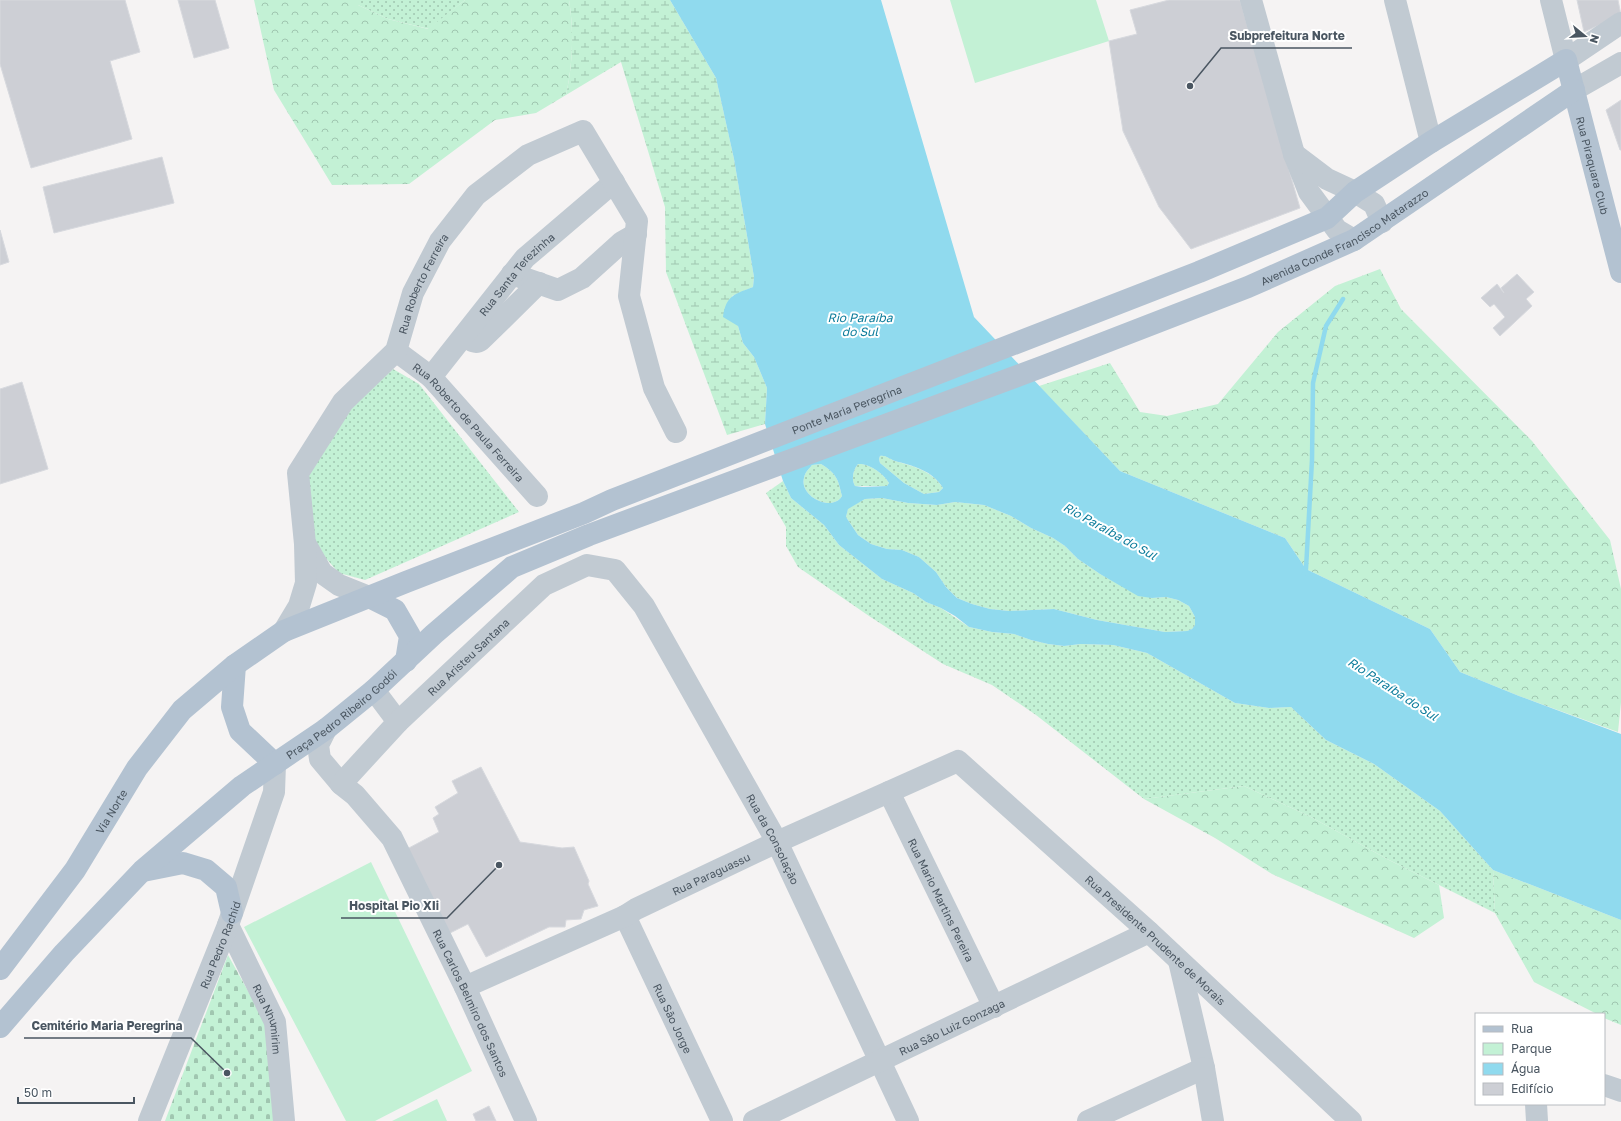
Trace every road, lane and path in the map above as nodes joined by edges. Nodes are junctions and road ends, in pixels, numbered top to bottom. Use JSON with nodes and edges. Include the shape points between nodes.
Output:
{"nodes":[{"id":1,"x":1251,"y":0,"type":"edge"},
{"id":2,"x":1395,"y":0,"type":"edge"},
{"id":3,"x":1551,"y":0,"type":"edge"},
{"id":4,"x":1621,"y":23,"type":"edge"},
{"id":5,"x":1566,"y":60,"type":"junction"},
{"id":6,"x":1621,"y":63,"type":"edge"},
{"id":7,"x":1574,"y":90,"type":"junction"},
{"id":8,"x":1431,"y":142,"type":"junction"},
{"id":9,"x":1294,"y":154,"type":"junction"},
{"id":10,"x":614,"y":182,"type":"junction"},
{"id":11,"x":1355,"y":192,"type":"junction"},
{"id":12,"x":1327,"y":218,"type":"junction"},
{"id":13,"x":1382,"y":222,"type":"junction"},
{"id":14,"x":636,"y":234,"type":"junction"},
{"id":15,"x":1354,"y":240,"type":"junction"},
{"id":16,"x":1621,"y":272,"type":"edge"},
{"id":17,"x":512,"y":274,"type":"junction"},
{"id":18,"x":539,"y":283,"type":"junction"},
{"id":19,"x":465,"y":334,"type":"junction"},
{"id":20,"x":396,"y":351,"type":"junction"},
{"id":21,"x":431,"y":377,"type":"junction"},
{"id":22,"x":676,"y":432,"type":"dead end"},
{"id":23,"x":537,"y":496,"type":"dead end"},
{"id":24,"x":589,"y":535,"type":"joint"},
{"id":25,"x":305,"y":544,"type":"junction"},
{"id":26,"x":615,"y":570,"type":"joint"},
{"id":27,"x":369,"y":597,"type":"junction"},
{"id":28,"x":284,"y":631,"type":"junction"},
{"id":29,"x":406,"y":661,"type":"junction"},
{"id":30,"x":235,"y":665,"type":"junction"},
{"id":31,"x":374,"y":690,"type":"junction"},
{"id":32,"x":398,"y":722,"type":"junction"},
{"id":33,"x":326,"y":729,"type":"junction"},
{"id":34,"x":958,"y":761,"type":"joint"},
{"id":35,"x":275,"y":764,"type":"junction"},
{"id":36,"x":341,"y":784,"type":"junction"},
{"id":37,"x":889,"y":792,"type":"junction"},
{"id":38,"x":777,"y":842,"type":"junction"},
{"id":39,"x":142,"y":871,"type":"junction"},
{"id":40,"x":625,"y":916,"type":"junction"},
{"id":41,"x":230,"y":919,"type":"junction"},
{"id":42,"x":1149,"y":932,"type":"junction"},
{"id":43,"x":1179,"y":961,"type":"junction"},
{"id":44,"x":0,"y":969,"type":"edge"},
{"id":45,"x":464,"y":987,"type":"junction"},
{"id":46,"x":994,"y":1007,"type":"junction"},
{"id":47,"x":0,"y":1027,"type":"edge"},
{"id":48,"x":880,"y":1062,"type":"junction"},
{"id":49,"x":1204,"y":1068,"type":"junction"},
{"id":50,"x":1605,"y":1085,"type":"edge"},
{"id":51,"x":1621,"y":1091,"type":"edge"},
{"id":52,"x":1536,"y":1105,"type":"edge"},
{"id":53,"x":149,"y":1121,"type":"edge"},
{"id":54,"x":284,"y":1121,"type":"edge"},
{"id":55,"x":526,"y":1121,"type":"edge"},
{"id":56,"x":722,"y":1121,"type":"edge"},
{"id":57,"x":754,"y":1121,"type":"edge"},
{"id":58,"x":908,"y":1121,"type":"edge"},
{"id":59,"x":1088,"y":1121,"type":"edge"},
{"id":60,"x":1213,"y":1121,"type":"edge"},
{"id":61,"x":1351,"y":1121,"type":"edge"},
{"id":62,"x":1537,"y":1121,"type":"edge"}],
"edges":[{"from":1,"to":9,"type":"street"},
{"from":2,"to":8,"type":"street"},
{"from":3,"to":5,"type":"street"},
{"from":4,"to":5,"type":"street"},
{"from":5,"to":7,"type":"main road","name":"Rua Piraquara Club"},
{"from":5,"to":8,"type":"main road"},
{"from":6,"to":7,"type":"street","name":"Avenida Conde Francisco Matarazzo"},
{"from":7,"to":13,"type":"main road","name":"Avenida Conde Francisco Matarazzo"},
{"from":7,"to":16,"type":"main road","name":"Rua Piraquara Club"},
{"from":8,"to":11,"type":"main road"},
{"from":9,"to":11,"type":"street","via":[[1327,179]]},
{"from":9,"to":12,"type":"street","via":[[1309,192]]},
{"from":10,"to":14,"type":"street","via":[[637,221]]},
{"from":10,"to":17,"type":"street","name":"Rua Santa Terezinha","via":[[525,258]]},
{"from":10,"to":20,"type":"street","name":"Rua Roberto Ferreira","via":[[583,131],[528,155],[476,195],[440,241],[413,293]]},
{"from":11,"to":12,"type":"main road"},
{"from":11,"to":13,"type":"street","via":[[1374,204]]},
{"from":12,"to":15,"type":"street","via":[[1337,230]]},
{"from":12,"to":27,"type":"main road","name":"Ponte Maria Peregrina","via":[[1036,337],[612,500]]},
{"from":13,"to":15,"type":"main road","name":"Avenida Conde Francisco Matarazzo"},
{"from":14,"to":18,"type":"street","via":[[622,242],[582,278],[558,290]]},
{"from":14,"to":22,"type":"street","via":[[629,296],[654,388]]},
{"from":15,"to":24,"type":"main road","name":"Avenida Conde Francisco Matarazzo","via":[[1248,287],[1044,366]]},
{"from":17,"to":18,"type":"street"},
{"from":17,"to":19,"type":"street","name":"Rua Santa Terezinha"},
{"from":18,"to":19,"type":"street","via":[[481,340],[474,342]]},
{"from":19,"to":21,"type":"street","name":"Rua Santa Terezinha"},
{"from":20,"to":21,"type":"street","name":"Rua Roberto de Paula Ferreira"},
{"from":20,"to":25,"type":"street","name":"Rua Roberto Ferreira","via":[[343,402],[298,473]]},
{"from":21,"to":23,"type":"street","name":"Rua Roberto de Paula Ferreira"},
{"from":24,"to":29,"type":"main road","name":"Praça Pedro Ribeiro Godói","via":[[512,567]]},
{"from":25,"to":27,"type":"street","via":[[322,573],[339,585]]},
{"from":25,"to":28,"type":"street","via":[[306,583],[300,606]]},
{"from":26,"to":32,"type":"street","name":"Rua Aristeu Santana","via":[[587,565],[544,585]]},
{"from":26,"to":38,"type":"street","name":"Rua da Consolação","via":[[644,606]]},
{"from":27,"to":28,"type":"main road"},
{"from":27,"to":29,"type":"main road","via":[[395,610],[410,636]]},
{"from":28,"to":30,"type":"main road"},
{"from":29,"to":31,"type":"main road","name":"Praça Pedro Ribeiro Godói"},
{"from":30,"to":35,"type":"main road","via":[[232,707],[240,731]]},
{"from":30,"to":44,"type":"main road","name":"Via Norte","via":[[182,710],[137,768],[75,870]]},
{"from":31,"to":32,"type":"street"},
{"from":31,"to":33,"type":"main road","name":"Praça Pedro Ribeiro Godói"},
{"from":32,"to":36,"type":"street","name":"Rua Aristeu Santana"},
{"from":33,"to":35,"type":"main road","name":"Praça Pedro Ribeiro Godói"},
{"from":33,"to":36,"type":"street","name":"Rua Carlos Belmiro dos Santos","via":[[318,745],[320,760]]},
{"from":34,"to":37,"type":"street","name":"Rua Paraguassu"},
{"from":34,"to":42,"type":"street","name":"Rua Presidente Prudente de Morais"},
{"from":35,"to":39,"type":"main road","via":[[242,786]]},
{"from":35,"to":41,"type":"street","name":"Rua Pedro Rachid","via":[[274,792]]},
{"from":36,"to":45,"type":"street","name":"Rua Carlos Belmiro dos Santos","via":[[392,838]]},
{"from":37,"to":38,"type":"street","name":"Rua Paraguassu"},
{"from":37,"to":46,"type":"street","name":"Rua Mario Martins Pereira"},
{"from":38,"to":40,"type":"street","name":"Rua Paraguassu"},
{"from":38,"to":48,"type":"street","name":"Rua da Consolação"},
{"from":39,"to":41,"type":"main road","via":[[183,863],[206,870],[226,887]]},
{"from":39,"to":47,"type":"main road","via":[[64,953]]},
{"from":40,"to":45,"type":"street","name":"Rua Paraguassu"},
{"from":40,"to":56,"type":"street","name":"Rua São Jorge"},
{"from":41,"to":53,"type":"street","name":"Rua Pedro Rachid"},
{"from":41,"to":54,"type":"street","name":"Rua Nhumirim","via":[[275,1022]]},
{"from":42,"to":43,"type":"street","name":"Rua Presidente Prudente de Morais"},
{"from":42,"to":46,"type":"street","name":"Rua São Luiz Gonzaga"},
{"from":43,"to":49,"type":"street"},
{"from":43,"to":61,"type":"street","name":"Rua Presidente Prudente de Morais"},
{"from":45,"to":55,"type":"street","name":"Rua Carlos Belmiro dos Santos"},
{"from":46,"to":48,"type":"street","name":"Rua São Luiz Gonzaga"},
{"from":48,"to":57,"type":"street","name":"Rua São Luiz Gonzaga"},
{"from":48,"to":58,"type":"street","name":"Rua da Consolação"},
{"from":49,"to":59,"type":"street"},
{"from":49,"to":60,"type":"street"},
{"from":50,"to":51,"type":"street"},
{"from":52,"to":62,"type":"street"}]}
